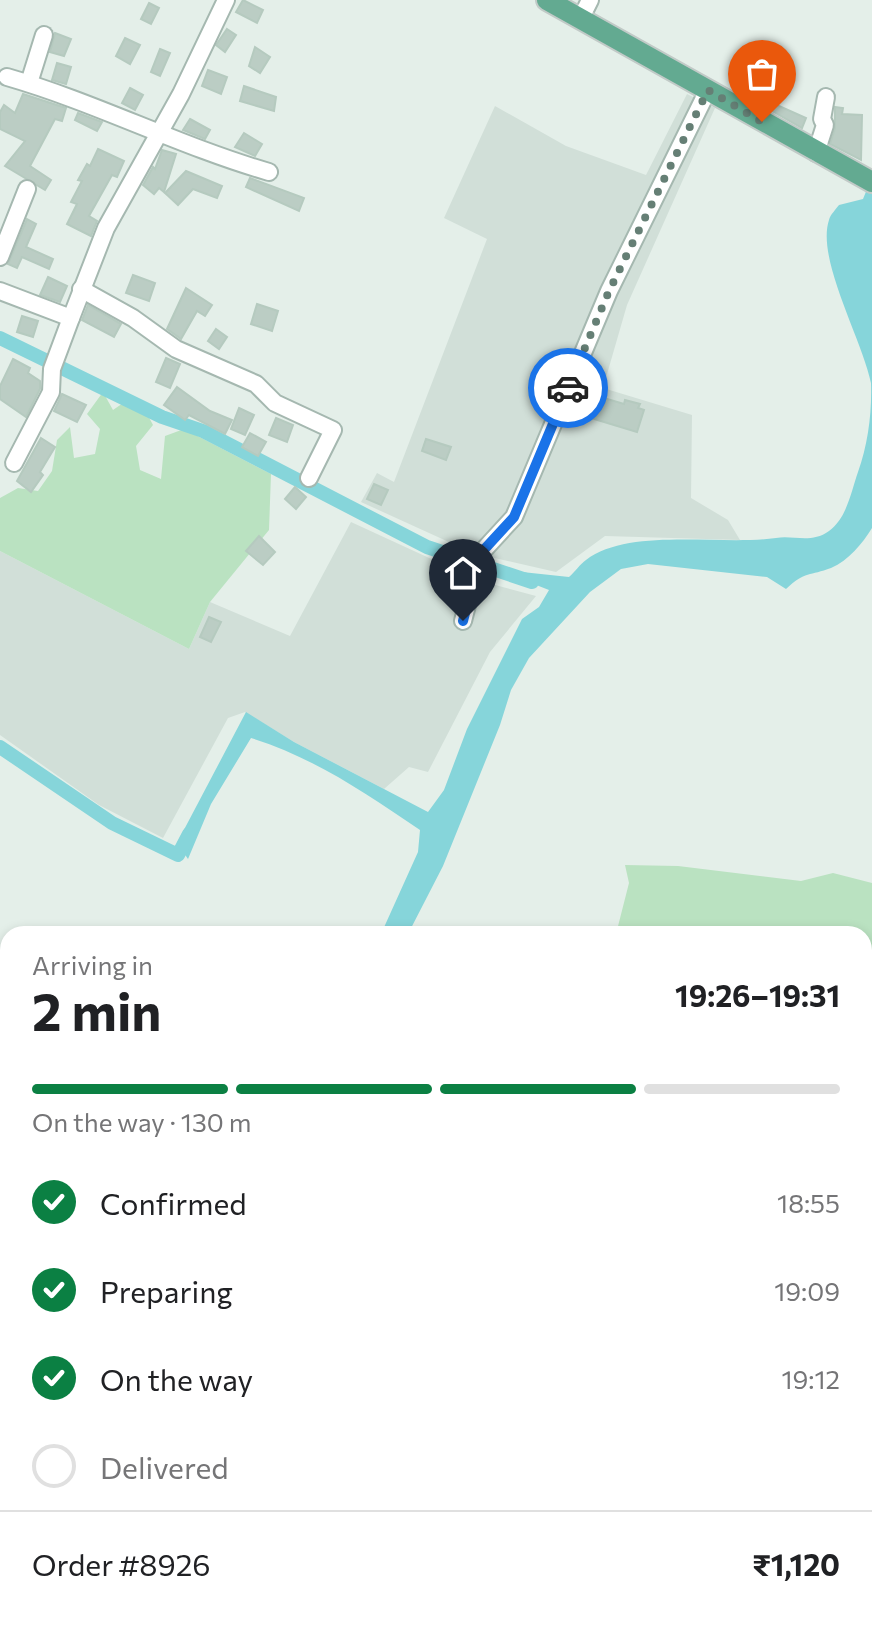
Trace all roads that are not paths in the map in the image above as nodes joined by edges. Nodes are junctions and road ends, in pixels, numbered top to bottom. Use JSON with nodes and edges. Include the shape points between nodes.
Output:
{"nodes":[{"id":1,"x":226,"y":0,"type":"edge"},
{"id":2,"x":547,"y":0,"type":"edge"},
{"id":3,"x":590,"y":0,"type":"edge"},
{"id":4,"x":580,"y":20,"type":"junction"},
{"id":5,"x":44,"y":35,"type":"dead end"},
{"id":6,"x":7,"y":77,"type":"dead end"},
{"id":7,"x":29,"y":83,"type":"junction"},
{"id":8,"x":708,"y":90,"type":"junction"},
{"id":9,"x":826,"y":97,"type":"dead end"},
{"id":10,"x":156,"y":134,"type":"junction"},
{"id":11,"x":816,"y":153,"type":"junction"},
{"id":12,"x":269,"y":172,"type":"dead end"},
{"id":13,"x":867,"y":180,"type":"edge"},
{"id":14,"x":27,"y":189,"type":"dead end"},
{"id":15,"x":0,"y":257,"type":"edge"},
{"id":16,"x":81,"y":289,"type":"junction"},
{"id":17,"x":0,"y":291,"type":"edge"},
{"id":18,"x":71,"y":318,"type":"junction"},
{"id":19,"x":14,"y":463,"type":"dead end"},
{"id":20,"x":309,"y":478,"type":"dead end"},
{"id":21,"x":463,"y":621,"type":"dead end"}],
"edges":[{"from":1,"to":10,"type":"street"},
{"from":2,"to":4,"type":"main road"},
{"from":3,"to":4,"type":"street"},
{"from":4,"to":8,"type":"main road"},
{"from":5,"to":7,"type":"street"},
{"from":6,"to":7,"type":"street"},
{"from":7,"to":10,"type":"street"},
{"from":8,"to":11,"type":"main road"},
{"from":8,"to":21,"type":"street","via":[[609,291],[514,517],[480,554]]},
{"from":9,"to":11,"type":"street"},
{"from":10,"to":12,"type":"street"},
{"from":10,"to":16,"type":"street","via":[[106,228]]},
{"from":11,"to":13,"type":"main road"},
{"from":14,"to":15,"type":"street"},
{"from":16,"to":18,"type":"street"},
{"from":16,"to":20,"type":"street","via":[[176,349],[256,384],[275,403],[333,430]]},
{"from":17,"to":18,"type":"street"},
{"from":18,"to":19,"type":"street","via":[[53,364],[51,392]]}]}
